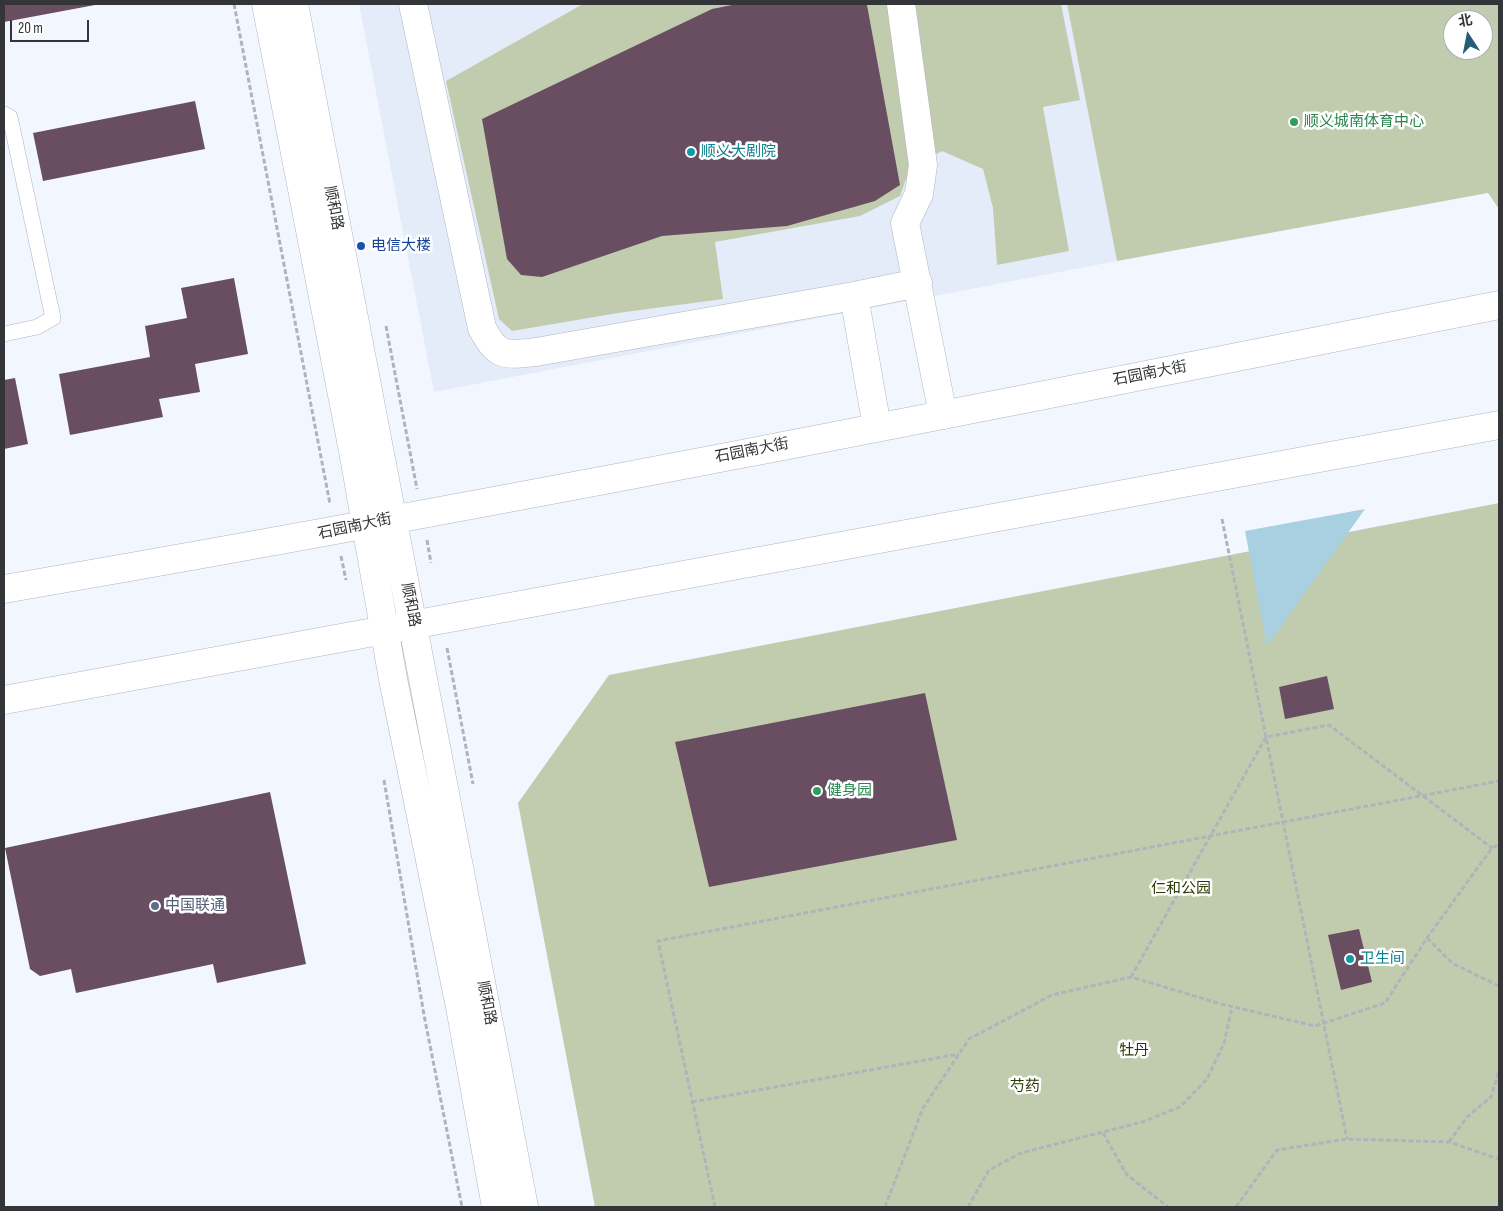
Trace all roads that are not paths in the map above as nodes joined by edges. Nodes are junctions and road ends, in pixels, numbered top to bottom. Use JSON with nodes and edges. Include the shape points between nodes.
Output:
{"nodes":[{"id":1,"x":266,"y":4,"type":"edge"},
{"id":2,"x":294,"y":4,"type":"edge"},
{"id":3,"x":412,"y":4,"type":"edge"},
{"id":4,"x":901,"y":4,"type":"edge"},
{"id":5,"x":4,"y":114,"type":"edge"},
{"id":6,"x":918,"y":283,"type":"junction"},
{"id":7,"x":854,"y":296,"type":"junction"},
{"id":8,"x":1499,"y":304,"type":"edge"},
{"id":9,"x":4,"y":334,"type":"edge"},
{"id":10,"x":943,"y":415,"type":"junction"},
{"id":11,"x":1499,"y":425,"type":"edge"},
{"id":12,"x":877,"y":427,"type":"junction"},
{"id":13,"x":393,"y":519,"type":"junction"},
{"id":14,"x":365,"y":526,"type":"junction"},
{"id":15,"x":4,"y":589,"type":"edge"},
{"id":16,"x":414,"y":625,"type":"junction"},
{"id":17,"x":384,"y":631,"type":"junction"},
{"id":18,"x":4,"y":700,"type":"edge"},
{"id":19,"x":496,"y":1207,"type":"edge"},
{"id":20,"x":524,"y":1207,"type":"edge"}],
"edges":[{"from":1,"to":14,"type":"main road","name":"顺和路"},
{"from":2,"to":13,"type":"main road","name":"顺和路"},
{"from":3,"to":7,"type":"main road","via":[[482,328],[491,346],[508,355],[536,352]]},
{"from":4,"to":6,"type":"main road","via":[[923,165],[919,194],[905,223]]},
{"from":5,"to":9,"type":"lane","via":[[10,117],[53,318],[36,328]]},
{"from":6,"to":7,"type":"main road"},
{"from":6,"to":10,"type":"main road"},
{"from":7,"to":12,"type":"main road"},
{"from":8,"to":10,"type":"main road","name":"石园南大街"},
{"from":10,"to":12,"type":"main road","name":"石园南大街"},
{"from":11,"to":16,"type":"main road"},
{"from":12,"to":13,"type":"main road","name":"石园南大街"},
{"from":13,"to":14,"type":"main road","name":"石园南大街"},
{"from":13,"to":16,"type":"main road","name":"顺和路"},
{"from":14,"to":15,"type":"main road","name":"石园南大街"},
{"from":14,"to":17,"type":"main road","name":"顺和路"},
{"from":16,"to":17,"type":"main road"},
{"from":16,"to":20,"type":"main road","name":"顺和路"},
{"from":17,"to":18,"type":"main road"},
{"from":17,"to":19,"type":"main road","name":"顺和路","via":[[460,1007]]}]}
